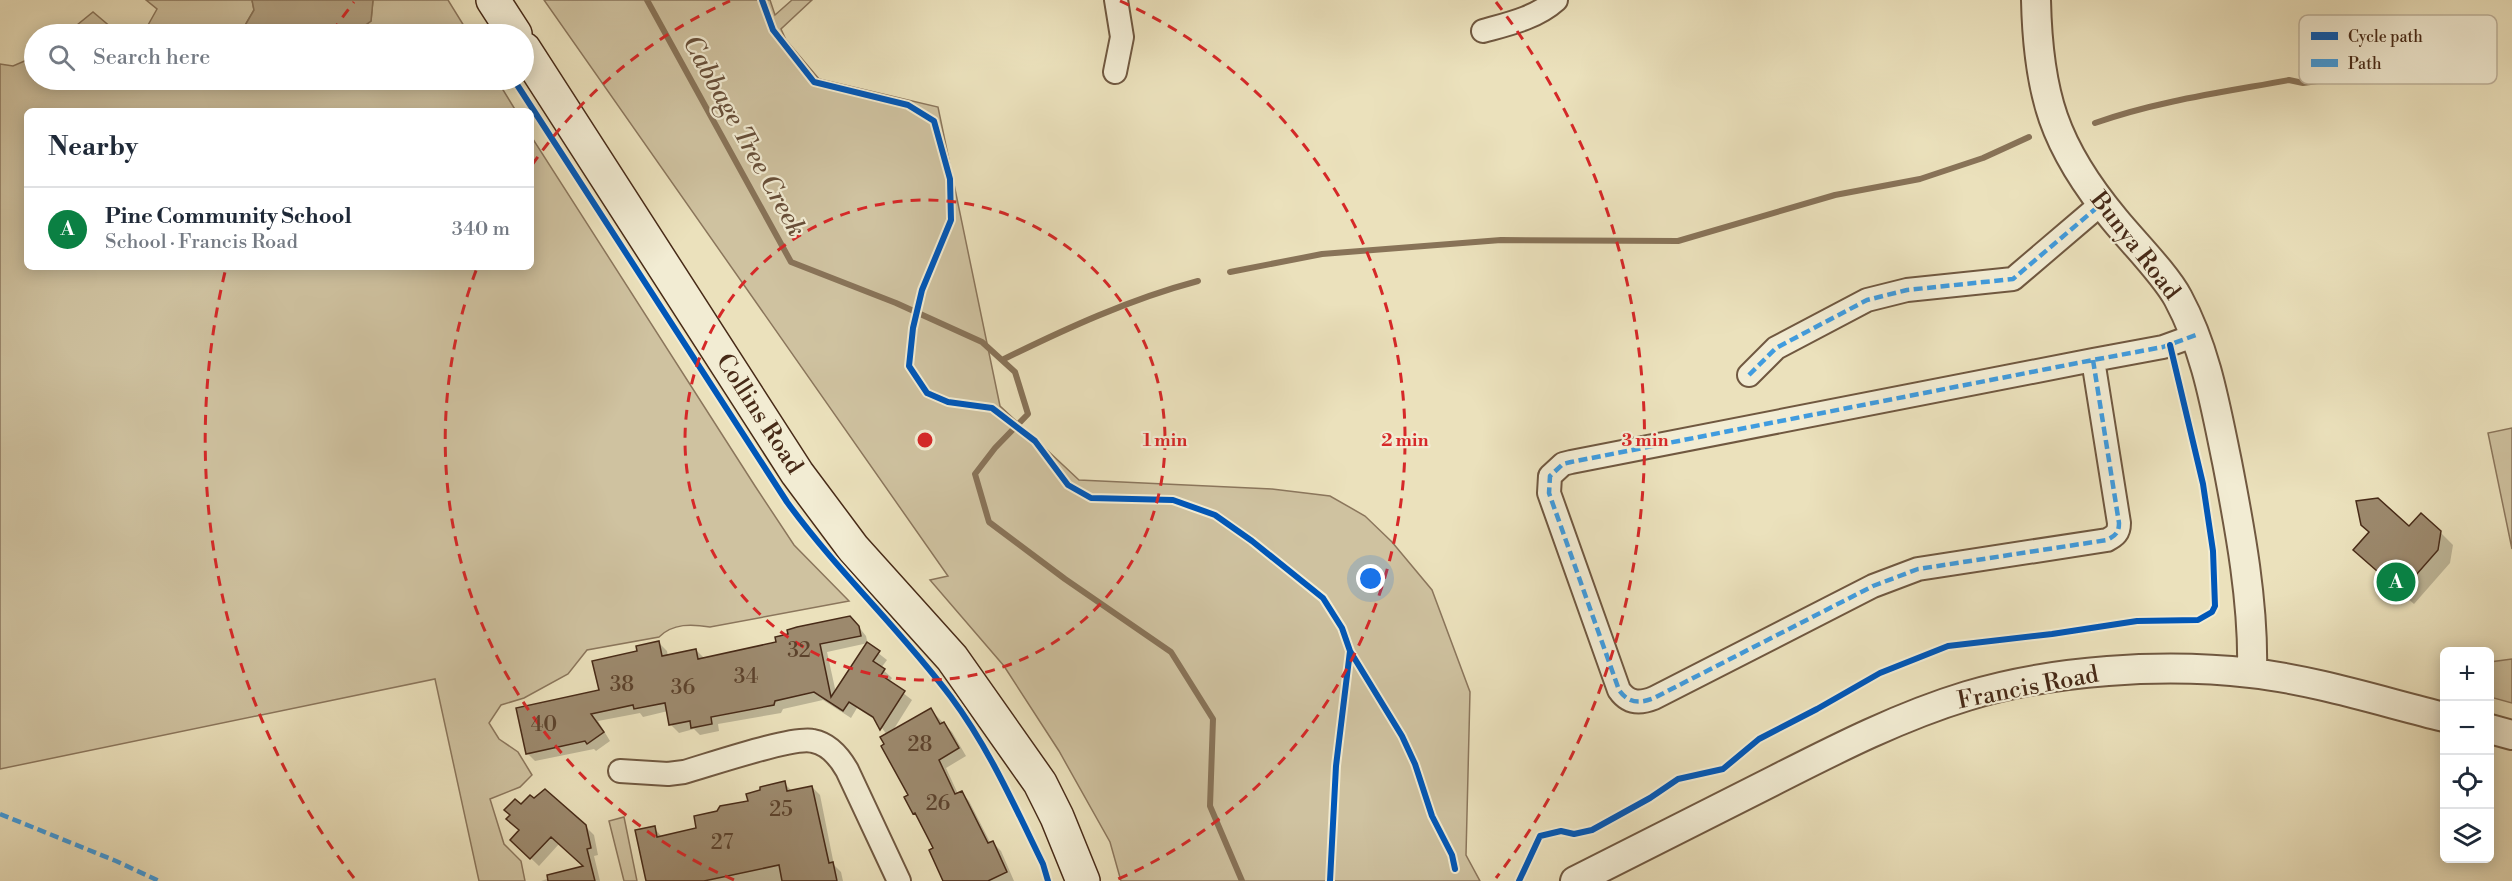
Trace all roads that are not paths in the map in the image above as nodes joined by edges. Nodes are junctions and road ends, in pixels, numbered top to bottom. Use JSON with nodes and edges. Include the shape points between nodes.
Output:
{"nodes":[{"id":1,"x":493,"y":0,"type":"edge"},
{"id":2,"x":1116,"y":0,"type":"edge"},
{"id":3,"x":1556,"y":0,"type":"edge"},
{"id":4,"x":2036,"y":0,"type":"edge"},
{"id":5,"x":508,"y":24,"type":"edge"},
{"id":6,"x":1483,"y":31,"type":"dead end"},
{"id":7,"x":534,"y":65,"type":"edge"},
{"id":8,"x":1115,"y":72,"type":"dead end"},
{"id":9,"x":2101,"y":204,"type":"junction"},
{"id":10,"x":2196,"y":335,"type":"junction"},
{"id":11,"x":2093,"y":360,"type":"junction"},
{"id":12,"x":1749,"y":375,"type":"dead end"},
{"id":13,"x":2252,"y":673,"type":"junction"},
{"id":14,"x":2440,"y":716,"type":"edge"},
{"id":15,"x":2494,"y":730,"type":"edge"},
{"id":16,"x":2512,"y":735,"type":"edge"},
{"id":17,"x":1021,"y":759,"type":"junction"},
{"id":18,"x":621,"y":771,"type":"dead end"},
{"id":19,"x":898,"y":881,"type":"edge"},
{"id":20,"x":1067,"y":881,"type":"edge"},
{"id":21,"x":1083,"y":881,"type":"edge"},
{"id":22,"x":1575,"y":881,"type":"edge"}],
"edges":[{"from":1,"to":5,"type":"main road"},
{"from":2,"to":8,"type":"street","via":[[1122,37]]},
{"from":3,"to":6,"type":"street","via":[[1523,20]]},
{"from":4,"to":9,"type":"street","name":"Bunya Road","via":[[2048,104],[2063,143]]},
{"from":7,"to":17,"type":"main road","name":"Collins Road","via":[[797,473],[853,548],[952,658]]},
{"from":9,"to":10,"type":"street","name":"Bunya Road","via":[[2176,295]]},
{"from":9,"to":12,"type":"street","via":[[2013,279],[1907,290],[1867,300],[1776,348]]},
{"from":10,"to":11,"type":"street","via":[[2163,347]]},
{"from":10,"to":13,"type":"street","name":"Bunya Road","via":[[2240,528]]},
{"from":11,"to":11,"type":"street","via":[[1563,464],[1550,476],[1549,493],[1619,690],[1631,701],[1645,702],[1907,572],[2115,536],[2119,523]]},
{"from":13,"to":14,"type":"street","name":"Francis Road"},
{"from":13,"to":22,"type":"street","name":"Francis Road","via":[[2174,669],[2099,672],[1967,696],[1861,737]]},
{"from":15,"to":16,"type":"street"},
{"from":17,"to":20,"type":"main road","name":"Collins Road"},
{"from":17,"to":21,"type":"main road","name":"Collins Road","via":[[1046,794]]},
{"from":18,"to":19,"type":"street","via":[[684,772],[802,740],[825,745],[842,760]]}]}
